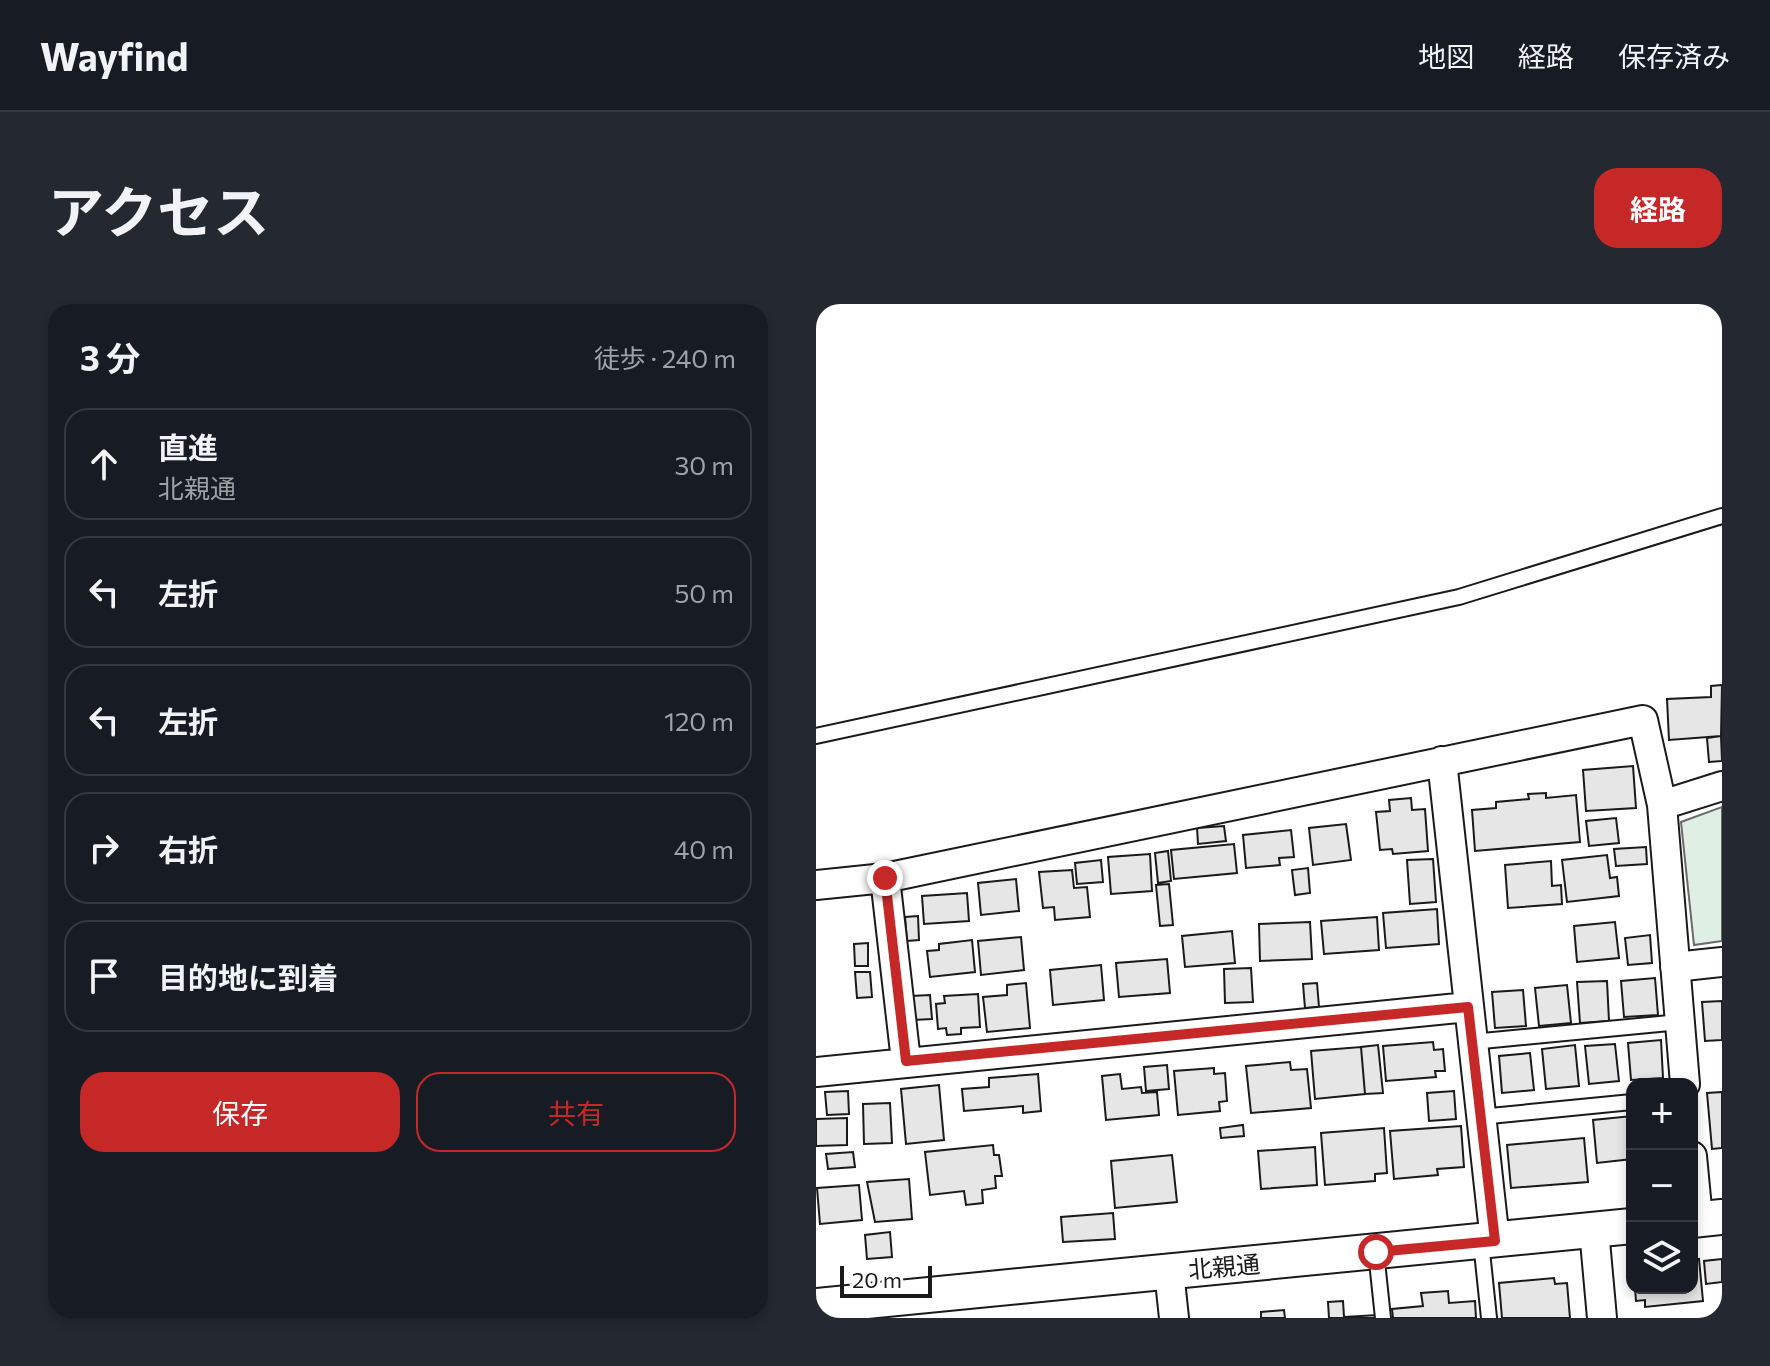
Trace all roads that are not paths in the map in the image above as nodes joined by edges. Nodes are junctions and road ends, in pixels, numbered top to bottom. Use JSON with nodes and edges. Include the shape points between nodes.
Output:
{"nodes":[{"id":1,"x":1722,"y":516,"type":"edge"},
{"id":2,"x":816,"y":736,"type":"edge"},
{"id":3,"x":1442,"y":761,"type":"junction"},
{"id":4,"x":1722,"y":786,"type":"edge"},
{"id":5,"x":1662,"y":805,"type":"junction"},
{"id":6,"x":885,"y":878,"type":"junction"},
{"id":7,"x":816,"y":885,"type":"edge"},
{"id":8,"x":1722,"y":962,"type":"edge"},
{"id":9,"x":1675,"y":967,"type":"junction"},
{"id":10,"x":1468,"y":1007,"type":"junction"},
{"id":11,"x":1680,"y":1022,"type":"junction"},
{"id":12,"x":1472,"y":1042,"type":"junction"},
{"id":13,"x":906,"y":1061,"type":"junction"},
{"id":14,"x":816,"y":1072,"type":"edge"},
{"id":15,"x":1685,"y":1078,"type":"edge"},
{"id":16,"x":1626,"y":1103,"type":"edge"},
{"id":17,"x":1479,"y":1117,"type":"junction"},
{"id":18,"x":1698,"y":1188,"type":"edge"},
{"id":19,"x":1704,"y":1219,"type":"edge"},
{"id":20,"x":1626,"y":1227,"type":"edge"},
{"id":21,"x":1594,"y":1230,"type":"junction"},
{"id":22,"x":1488,"y":1241,"type":"junction"},
{"id":23,"x":1376,"y":1252,"type":"junction"},
{"id":24,"x":1169,"y":1271,"type":"junction"},
{"id":25,"x":816,"y":1306,"type":"edge"},
{"id":26,"x":1174,"y":1318,"type":"edge"},
{"id":27,"x":1383,"y":1318,"type":"edge"},
{"id":28,"x":1489,"y":1318,"type":"edge"},
{"id":29,"x":1602,"y":1318,"type":"edge"}],
"edges":[{"from":1,"to":2,"type":"lane","via":[[1459,597]]},
{"from":3,"to":5,"type":"street","via":[[1643,720]]},
{"from":3,"to":6,"type":"street"},
{"from":3,"to":10,"type":"street"},
{"from":4,"to":5,"type":"street"},
{"from":5,"to":9,"type":"street"},
{"from":6,"to":7,"type":"street"},
{"from":6,"to":13,"type":"street"},
{"from":8,"to":9,"type":"street"},
{"from":9,"to":11,"type":"street"},
{"from":10,"to":12,"type":"street"},
{"from":10,"to":13,"type":"street"},
{"from":11,"to":12,"type":"lane"},
{"from":11,"to":15,"type":"street"},
{"from":12,"to":17,"type":"street"},
{"from":13,"to":14,"type":"street"},
{"from":16,"to":17,"type":"lane"},
{"from":17,"to":22,"type":"street"},
{"from":18,"to":19,"type":"street"},
{"from":20,"to":21,"type":"street","name":"北親通"},
{"from":21,"to":22,"type":"street","name":"北親通"},
{"from":21,"to":29,"type":"street"},
{"from":22,"to":23,"type":"street","name":"北親通"},
{"from":22,"to":28,"type":"lane"},
{"from":23,"to":24,"type":"street","name":"北親通"},
{"from":23,"to":27,"type":"lane"},
{"from":24,"to":25,"type":"street","name":"北親通"},
{"from":24,"to":26,"type":"street"}]}
